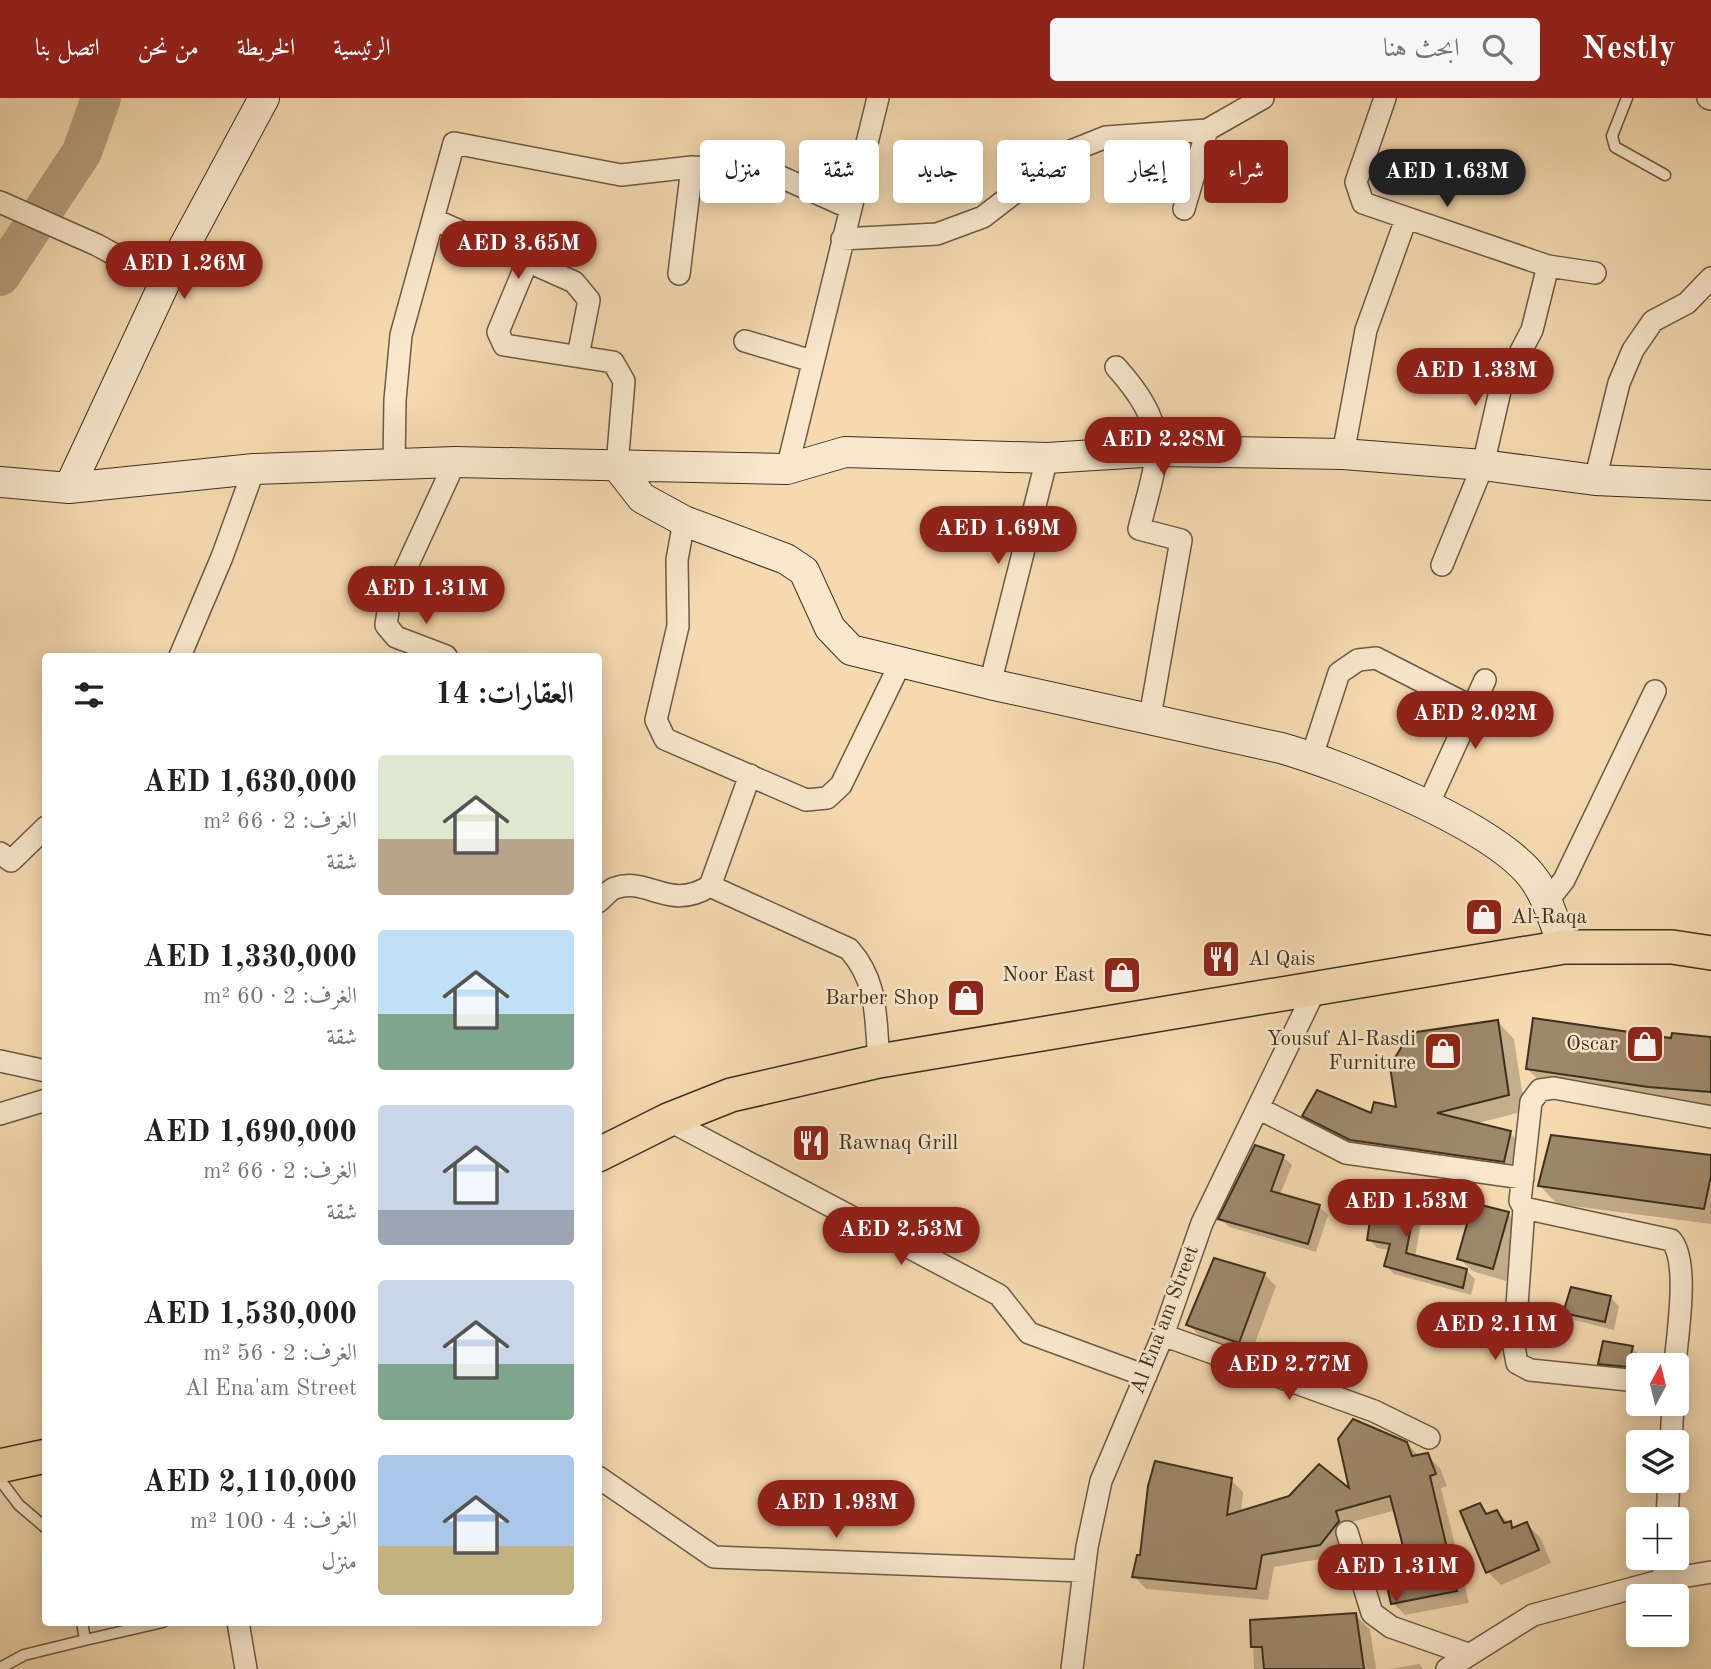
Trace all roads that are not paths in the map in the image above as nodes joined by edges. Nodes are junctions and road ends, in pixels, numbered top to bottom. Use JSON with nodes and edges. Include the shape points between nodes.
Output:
{"nodes":[{"id":1,"x":264,"y":98,"type":"edge"},
{"id":2,"x":878,"y":98,"type":"edge"},
{"id":3,"x":1263,"y":98,"type":"edge"},
{"id":4,"x":1385,"y":98,"type":"edge"},
{"id":5,"x":1626,"y":98,"type":"edge"},
{"id":6,"x":1207,"y":130,"type":"junction"},
{"id":7,"x":692,"y":167,"type":"junction"},
{"id":8,"x":1665,"y":175,"type":"dead end"},
{"id":9,"x":0,"y":202,"type":"edge"},
{"id":10,"x":850,"y":208,"type":"junction"},
{"id":11,"x":1184,"y":209,"type":"dead end"},
{"id":12,"x":435,"y":219,"type":"junction"},
{"id":13,"x":1406,"y":219,"type":"junction"},
{"id":14,"x":842,"y":239,"type":"junction"},
{"id":15,"x":527,"y":262,"type":"junction"},
{"id":16,"x":1548,"y":265,"type":"junction"},
{"id":17,"x":679,"y":274,"type":"dead end"},
{"id":18,"x":1595,"y":274,"type":"dead end"},
{"id":19,"x":1711,"y":278,"type":"edge"},
{"id":20,"x":165,"y":282,"type":"junction"},
{"id":21,"x":746,"y":341,"type":"dead end"},
{"id":22,"x":578,"y":356,"type":"junction"},
{"id":23,"x":812,"y":361,"type":"junction"},
{"id":24,"x":1116,"y":367,"type":"dead end"},
{"id":25,"x":1159,"y":451,"type":"junction"},
{"id":26,"x":1343,"y":454,"type":"junction"},
{"id":27,"x":1047,"y":458,"type":"junction"},
{"id":28,"x":455,"y":462,"type":"junction"},
{"id":29,"x":394,"y":464,"type":"junction"},
{"id":30,"x":1483,"y":465,"type":"junction"},
{"id":31,"x":617,"y":466,"type":"junction"},
{"id":32,"x":254,"y":469,"type":"junction"},
{"id":33,"x":787,"y":469,"type":"junction"},
{"id":34,"x":1595,"y":480,"type":"junction"},
{"id":35,"x":0,"y":482,"type":"edge"},
{"id":36,"x":1711,"y":485,"type":"edge"},
{"id":37,"x":69,"y":488,"type":"junction"},
{"id":38,"x":684,"y":521,"type":"junction"},
{"id":39,"x":1441,"y":565,"type":"dead end"},
{"id":40,"x":181,"y":653,"type":"edge"},
{"id":41,"x":438,"y":653,"type":"edge"},
{"id":42,"x":901,"y":664,"type":"junction"},
{"id":43,"x":1485,"y":680,"type":"dead end"},
{"id":44,"x":990,"y":684,"type":"junction"},
{"id":45,"x":1655,"y":691,"type":"dead end"},
{"id":46,"x":1472,"y":707,"type":"junction"},
{"id":47,"x":1150,"y":717,"type":"junction"},
{"id":48,"x":1312,"y":757,"type":"junction"},
{"id":49,"x":750,"y":775,"type":"junction"},
{"id":50,"x":1428,"y":805,"type":"junction"},
{"id":51,"x":42,"y":831,"type":"edge"},
{"id":52,"x":4,"y":864,"type":"edge"},
{"id":53,"x":710,"y":886,"type":"junction"},
{"id":54,"x":602,"y":898,"type":"edge"},
{"id":55,"x":1546,"y":903,"type":"junction"},
{"id":56,"x":1564,"y":947,"type":"junction"},
{"id":57,"x":1711,"y":953,"type":"edge"},
{"id":58,"x":1315,"y":990,"type":"junction"},
{"id":59,"x":0,"y":1061,"type":"edge"},
{"id":60,"x":879,"y":1061,"type":"junction"},
{"id":61,"x":42,"y":1070,"type":"edge"},
{"id":62,"x":42,"y":1101,"type":"edge"},
{"id":63,"x":1258,"y":1108,"type":"junction"},
{"id":64,"x":0,"y":1114,"type":"edge"},
{"id":65,"x":1711,"y":1117,"type":"edge"},
{"id":66,"x":668,"y":1120,"type":"junction"},
{"id":67,"x":602,"y":1153,"type":"edge"},
{"id":68,"x":1523,"y":1178,"type":"junction"},
{"id":69,"x":1524,"y":1208,"type":"junction"},
{"id":70,"x":1163,"y":1335,"type":"junction"},
{"id":71,"x":1676,"y":1353,"type":"edge"},
{"id":72,"x":1146,"y":1376,"type":"junction"},
{"id":73,"x":1626,"y":1380,"type":"edge"},
{"id":74,"x":1429,"y":1438,"type":"dead end"},
{"id":75,"x":42,"y":1457,"type":"edge"},
{"id":76,"x":0,"y":1466,"type":"edge"},
{"id":77,"x":0,"y":1480,"type":"edge"},
{"id":78,"x":602,"y":1480,"type":"edge"},
{"id":79,"x":42,"y":1525,"type":"edge"},
{"id":80,"x":1348,"y":1532,"type":"dead end"},
{"id":81,"x":1664,"y":1570,"type":"edge"},
{"id":82,"x":1084,"y":1571,"type":"junction"},
{"id":83,"x":1711,"y":1572,"type":"edge"},
{"id":84,"x":1663,"y":1580,"type":"junction"},
{"id":85,"x":83,"y":1626,"type":"edge"},
{"id":86,"x":146,"y":1626,"type":"edge"},
{"id":87,"x":239,"y":1626,"type":"edge"},
{"id":88,"x":85,"y":1640,"type":"junction"},
{"id":89,"x":1468,"y":1654,"type":"junction"},
{"id":90,"x":0,"y":1668,"type":"edge"},
{"id":91,"x":246,"y":1669,"type":"edge"},
{"id":92,"x":1072,"y":1669,"type":"edge"},
{"id":93,"x":1447,"y":1669,"type":"edge"}],
"edges":[{"from":1,"to":20,"type":"street"},
{"from":2,"to":10,"type":"street"},
{"from":3,"to":6,"type":"street"},
{"from":4,"to":13,"type":"street","via":[[1356,182],[1363,203]]},
{"from":5,"to":8,"type":"lane","via":[[1612,136],[1615,147]]},
{"from":6,"to":11,"type":"street"},
{"from":6,"to":14,"type":"street","via":[[1106,137],[1066,153],[984,217],[937,234]]},
{"from":7,"to":10,"type":"street","via":[[781,177]]},
{"from":7,"to":12,"type":"street","via":[[621,175],[454,143]]},
{"from":7,"to":17,"type":"street"},
{"from":9,"to":20,"type":"street","via":[[97,245]]},
{"from":10,"to":14,"type":"street"},
{"from":12,"to":15,"type":"street"},
{"from":12,"to":29,"type":"street","via":[[401,335]]},
{"from":13,"to":16,"type":"street"},
{"from":13,"to":26,"type":"street","via":[[1366,330]]},
{"from":14,"to":23,"type":"street"},
{"from":15,"to":22,"type":"street","via":[[574,282],[589,300]]},
{"from":15,"to":22,"type":"street","via":[[498,332],[504,345]]},
{"from":16,"to":18,"type":"street"},
{"from":16,"to":30,"type":"street","via":[[1532,330],[1500,391]]},
{"from":19,"to":34,"type":"street","via":[[1687,303],[1653,321],[1633,350],[1619,383]]},
{"from":20,"to":37,"type":"street"},
{"from":21,"to":23,"type":"street"},
{"from":22,"to":31,"type":"street","via":[[613,362],[624,381]]},
{"from":23,"to":33,"type":"street"},
{"from":24,"to":25,"type":"street","via":[[1153,422]]},
{"from":25,"to":26,"type":"street"},
{"from":25,"to":27,"type":"street"},
{"from":25,"to":47,"type":"street","via":[[1139,529],[1181,540]]},
{"from":26,"to":30,"type":"street"},
{"from":27,"to":33,"type":"street","via":[[845,452]]},
{"from":27,"to":44,"type":"street"},
{"from":28,"to":29,"type":"street"},
{"from":28,"to":31,"type":"street"},
{"from":28,"to":41,"type":"street","via":[[389,605],[386,625],[396,638]]},
{"from":29,"to":32,"type":"street"},
{"from":30,"to":34,"type":"street"},
{"from":30,"to":39,"type":"street"},
{"from":31,"to":33,"type":"street"},
{"from":31,"to":38,"type":"street","via":[[642,498]]},
{"from":32,"to":37,"type":"street"},
{"from":32,"to":40,"type":"street"},
{"from":34,"to":36,"type":"street"},
{"from":35,"to":37,"type":"street"},
{"from":38,"to":42,"type":"street","via":[[786,559],[804,571],[830,628],[851,650]]},
{"from":38,"to":49,"type":"street","via":[[677,569],[678,626],[657,727],[665,739]]},
{"from":42,"to":44,"type":"street"},
{"from":42,"to":49,"type":"street","via":[[841,785],[827,798],[806,800]]},
{"from":43,"to":46,"type":"street"},
{"from":44,"to":47,"type":"street"},
{"from":45,"to":55,"type":"street","via":[[1564,880]]},
{"from":46,"to":48,"type":"street","via":[[1376,658],[1357,660],[1339,673]]},
{"from":46,"to":50,"type":"street"},
{"from":47,"to":48,"type":"street"},
{"from":48,"to":50,"type":"street"},
{"from":49,"to":53,"type":"street"},
{"from":50,"to":55,"type":"street","via":[[1504,851],[1534,878]]},
{"from":51,"to":52,"type":"street"},
{"from":53,"to":54,"type":"street","via":[[695,896],[674,897],[631,886],[613,888]]},
{"from":53,"to":60,"type":"street","via":[[849,949],[872,985]]},
{"from":55,"to":56,"type":"street"},
{"from":56,"to":57,"type":"main road","via":[[1672,947]]},
{"from":56,"to":58,"type":"main road"},
{"from":58,"to":60,"type":"main road"},
{"from":58,"to":63,"type":"street","name":"Al Ena'am Street"},
{"from":59,"to":61,"type":"street"},
{"from":60,"to":66,"type":"main road","via":[[731,1095]]},
{"from":62,"to":64,"type":"street"},
{"from":63,"to":68,"type":"street","via":[[1346,1153]]},
{"from":63,"to":70,"type":"street","name":"Al Ena'am Street","via":[[1202,1223]]},
{"from":65,"to":68,"type":"street","via":[[1554,1088],[1540,1090],[1531,1102]]},
{"from":66,"to":67,"type":"main road"},
{"from":66,"to":72,"type":"street","via":[[999,1295],[1029,1333]]},
{"from":68,"to":69,"type":"street","via":[[1520,1201]]},
{"from":69,"to":71,"type":"street","via":[[1671,1240],[1681,1265]]},
{"from":69,"to":73,"type":"street","via":[[1514,1347],[1517,1363],[1530,1370]]},
{"from":70,"to":72,"type":"street","name":"Al Ena'am Street"},
{"from":70,"to":74,"type":"street","via":[[1374,1411]]},
{"from":72,"to":82,"type":"street","name":"Al Ena'am Street","via":[[1101,1481]]},
{"from":75,"to":76,"type":"main road"},
{"from":77,"to":79,"type":"lane"},
{"from":78,"to":82,"type":"street","via":[[714,1557]]},
{"from":80,"to":89,"type":"street","via":[[1372,1614],[1391,1627]]},
{"from":81,"to":84,"type":"street"},
{"from":82,"to":92,"type":"street","name":"Al Ena'am Street"},
{"from":83,"to":84,"type":"street"},
{"from":84,"to":89,"type":"street","via":[[1533,1615]]},
{"from":85,"to":88,"type":"lane"},
{"from":86,"to":88,"type":"lane"},
{"from":87,"to":91,"type":"street"},
{"from":88,"to":90,"type":"lane","via":[[24,1655]]},
{"from":89,"to":93,"type":"street"}]}
